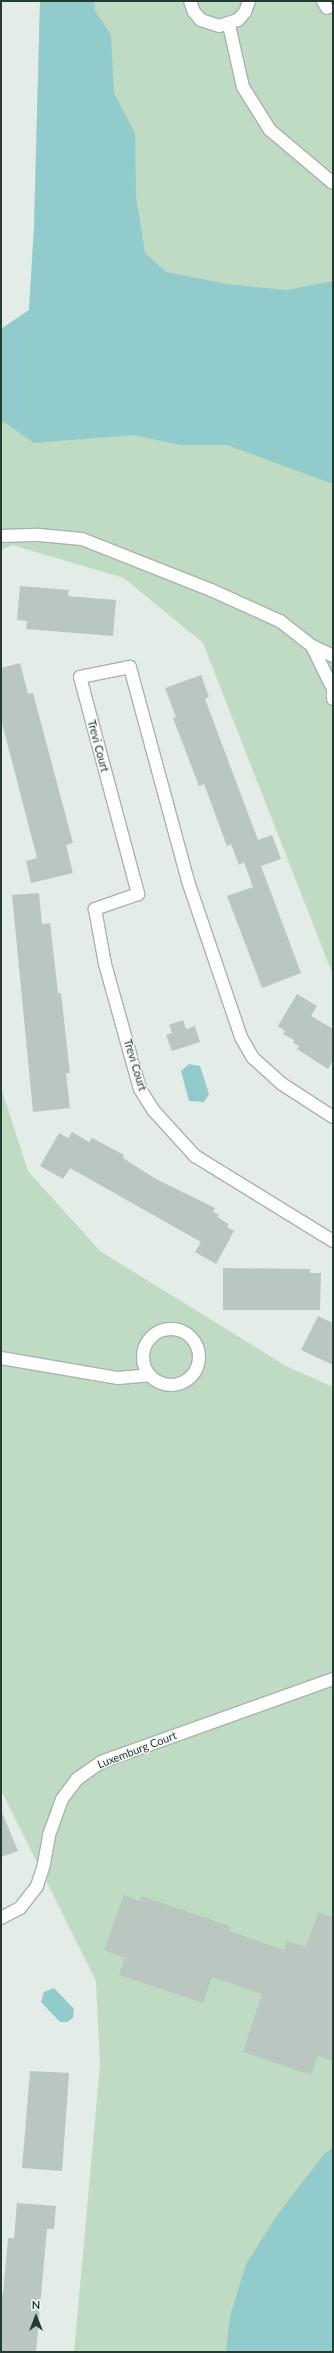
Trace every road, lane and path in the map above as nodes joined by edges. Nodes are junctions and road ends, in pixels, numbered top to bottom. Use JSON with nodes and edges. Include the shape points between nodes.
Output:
{"nodes":[{"id":1,"x":190,"y":1,"type":"edge"},
{"id":2,"x":249,"y":1,"type":"edge"},
{"id":3,"x":229,"y":25,"type":"junction"},
{"id":4,"x":333,"y":182,"type":"edge"},
{"id":5,"x":1,"y":536,"type":"edge"},
{"id":6,"x":312,"y":646,"type":"junction"},
{"id":7,"x":333,"y":656,"type":"edge"},
{"id":8,"x":332,"y":682,"type":"edge"},
{"id":9,"x":333,"y":699,"type":"edge"},
{"id":10,"x":333,"y":1117,"type":"edge"},
{"id":11,"x":333,"y":1241,"type":"edge"},
{"id":12,"x":1,"y":1358,"type":"edge"},
{"id":13,"x":150,"y":1375,"type":"junction"},
{"id":14,"x":333,"y":1679,"type":"edge"},
{"id":15,"x":1,"y":1918,"type":"edge"}],
"edges":[{"from":1,"to":3,"type":"street","via":[[194,12],[201,20],[209,24]]},
{"from":2,"to":3,"type":"street","via":[[245,12]]},
{"from":3,"to":4,"type":"street","via":[[243,87],[270,130]]},
{"from":5,"to":6,"type":"street","via":[[39,535],[82,539],[211,590],[280,621]]},
{"from":6,"to":7,"type":"street"},
{"from":6,"to":8,"type":"street"},
{"from":8,"to":9,"type":"street"},
{"from":10,"to":11,"type":"street","name":"Trevi Court","via":[[282,1084],[253,1058],[241,1037],[188,881],[130,667],[80,677],[138,894],[95,909],[105,964],[140,1089],[154,1111],[195,1156]]},
{"from":12,"to":13,"type":"street","via":[[118,1378]]},
{"from":13,"to":13,"type":"street","via":[[165,1384],[184,1382],[191,1376],[198,1359],[194,1342],[188,1335],[171,1329],[154,1335],[146,1346],[143,1359]]},
{"from":14,"to":15,"type":"street","name":"Luxemburg Court","via":[[101,1762],[77,1779],[62,1799],[49,1834],[37,1886],[20,1908]]}]}
